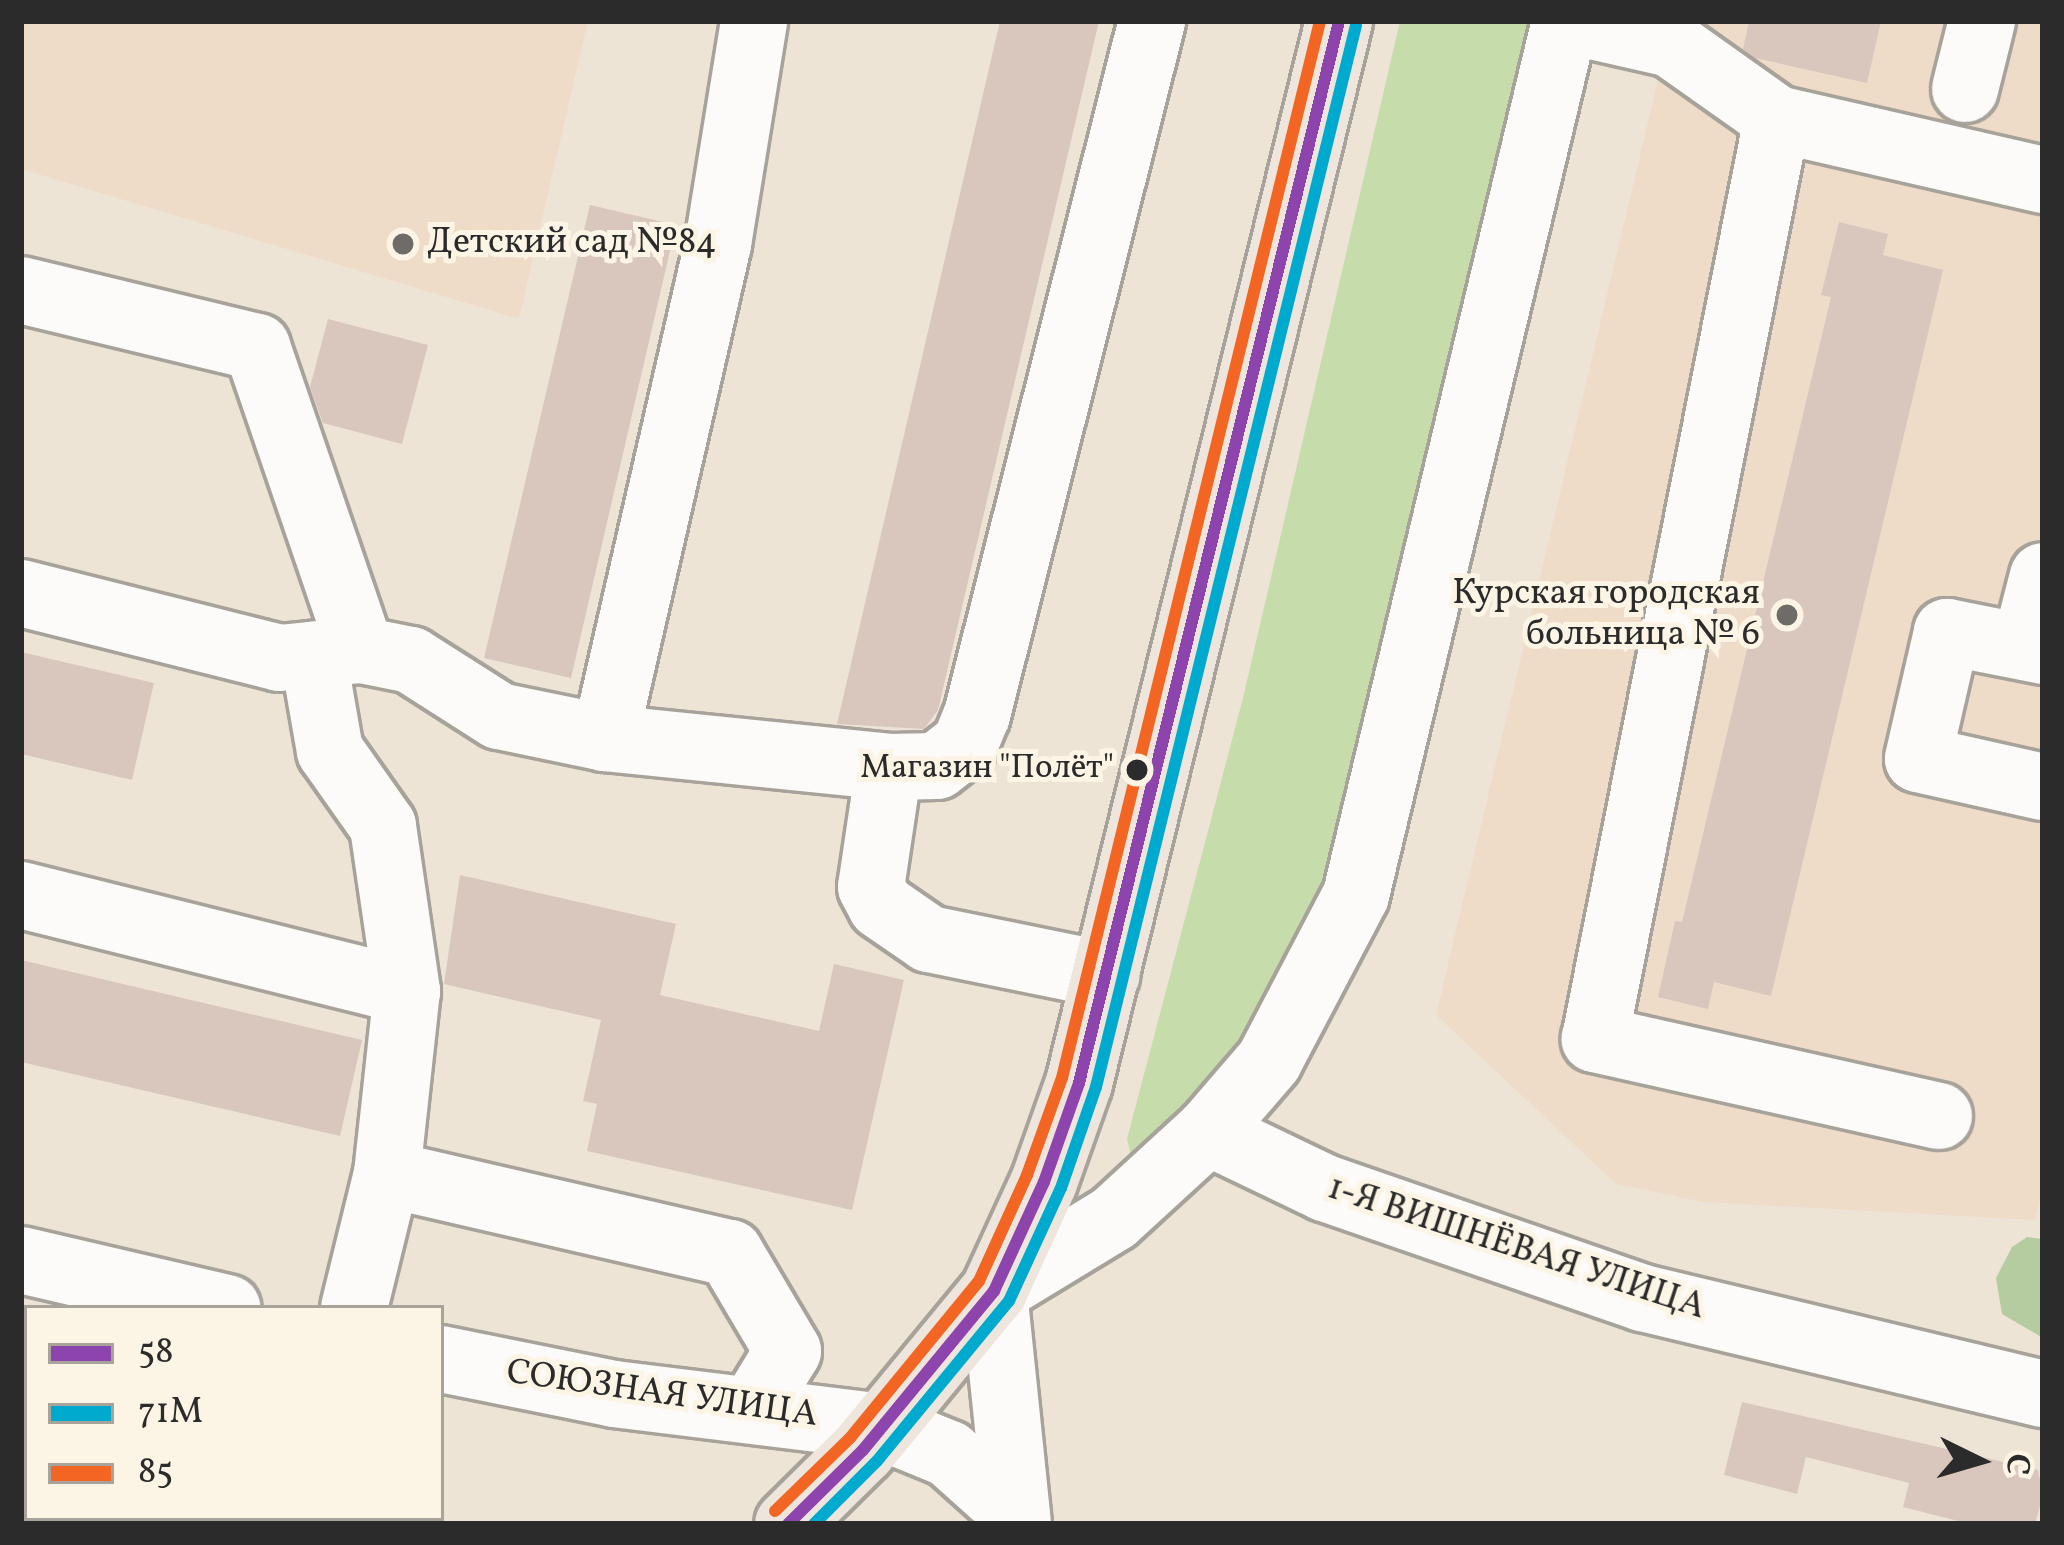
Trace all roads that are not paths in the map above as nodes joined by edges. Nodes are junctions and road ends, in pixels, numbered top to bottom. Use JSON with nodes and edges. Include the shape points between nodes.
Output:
{"nodes":[{"id":1,"x":754,"y":21,"type":"edge"},
{"id":2,"x":1152,"y":21,"type":"edge"},
{"id":3,"x":1339,"y":21,"type":"edge"},
{"id":4,"x":1567,"y":21,"type":"edge"},
{"id":5,"x":1982,"y":21,"type":"edge"},
{"id":6,"x":1965,"y":89,"type":"dead end"},
{"id":7,"x":1777,"y":119,"type":"junction"},
{"id":8,"x":2043,"y":180,"type":"edge"},
{"id":9,"x":21,"y":290,"type":"edge"},
{"id":10,"x":2043,"y":577,"type":"edge"},
{"id":11,"x":21,"y":593,"type":"edge"},
{"id":12,"x":2034,"y":648,"type":"edge"},
{"id":13,"x":337,"y":652,"type":"junction"},
{"id":14,"x":604,"y":738,"type":"junction"},
{"id":15,"x":889,"y":767,"type":"junction"},
{"id":16,"x":2043,"y":787,"type":"edge"},
{"id":17,"x":21,"y":895,"type":"edge"},
{"id":18,"x":1106,"y":975,"type":"junction"},
{"id":19,"x":406,"y":991,"type":"junction"},
{"id":20,"x":1939,"y":1116,"type":"dead end"},
{"id":21,"x":1208,"y":1132,"type":"junction"},
{"id":22,"x":387,"y":1174,"type":"junction"},
{"id":23,"x":21,"y":1260,"type":"edge"},
{"id":24,"x":994,"y":1292,"type":"junction"},
{"id":25,"x":214,"y":1305,"type":"edge"},
{"id":26,"x":356,"y":1305,"type":"edge"},
{"id":27,"x":452,"y":1373,"type":"edge"},
{"id":28,"x":2043,"y":1394,"type":"edge"},
{"id":29,"x":752,"y":1410,"type":"junction"},
{"id":30,"x":883,"y":1427,"type":"junction"},
{"id":31,"x":1017,"y":1520,"type":"edge"},
{"id":32,"x":788,"y":1524,"type":"edge"}],
"edges":[{"from":1,"to":14,"type":"street","via":[[718,244]]},
{"from":2,"to":15,"type":"street","via":[[977,715],[965,744],[937,766]]},
{"from":3,"to":18,"type":"main road","name":"СОЮЗНАЯ УЛИЦА"},
{"from":4,"to":7,"type":"street","via":[[1671,44]]},
{"from":4,"to":21,"type":"street","via":[[1356,896],[1269,1061]]},
{"from":5,"to":6,"type":"street"},
{"from":7,"to":8,"type":"street"},
{"from":7,"to":20,"type":"street","via":[[1595,1040]]},
{"from":9,"to":13,"type":"street","via":[[257,347]]},
{"from":10,"to":12,"type":"street"},
{"from":11,"to":13,"type":"street","via":[[279,658]]},
{"from":12,"to":16,"type":"street","via":[[1947,632],[1918,759]]},
{"from":13,"to":14,"type":"street","via":[[411,660],[500,716]]},
{"from":13,"to":19,"type":"street","via":[[330,751],[383,826]]},
{"from":14,"to":15,"type":"street"},
{"from":15,"to":18,"type":"street","via":[[871,887],[881,906],[929,939]]},
{"from":17,"to":19,"type":"street"},
{"from":18,"to":24,"type":"main road","name":"СОЮЗНАЯ УЛИЦА","via":[[1072,1103]]},
{"from":19,"to":22,"type":"street"},
{"from":21,"to":24,"type":"street","via":[[1114,1217]]},
{"from":21,"to":28,"type":"street","name":"1-Я ВИШНЁВАЯ УЛИЦА","via":[[1325,1188],[1643,1298]]},
{"from":22,"to":26,"type":"street"},
{"from":22,"to":29,"type":"street","via":[[730,1253],[788,1351]]},
{"from":23,"to":25,"type":"street"},
{"from":24,"to":30,"type":"main road","name":"СОЮЗНАЯ УЛИЦА"},
{"from":24,"to":31,"type":"street"},
{"from":27,"to":29,"type":"street","name":"СОЮЗНАЯ УЛИЦА"},
{"from":29,"to":30,"type":"street","name":"СОЮЗНАЯ УЛИЦА"},
{"from":30,"to":31,"type":"street","via":[[950,1454]]},
{"from":30,"to":32,"type":"main road","name":"СОЮЗНАЯ УЛИЦА"}]}
